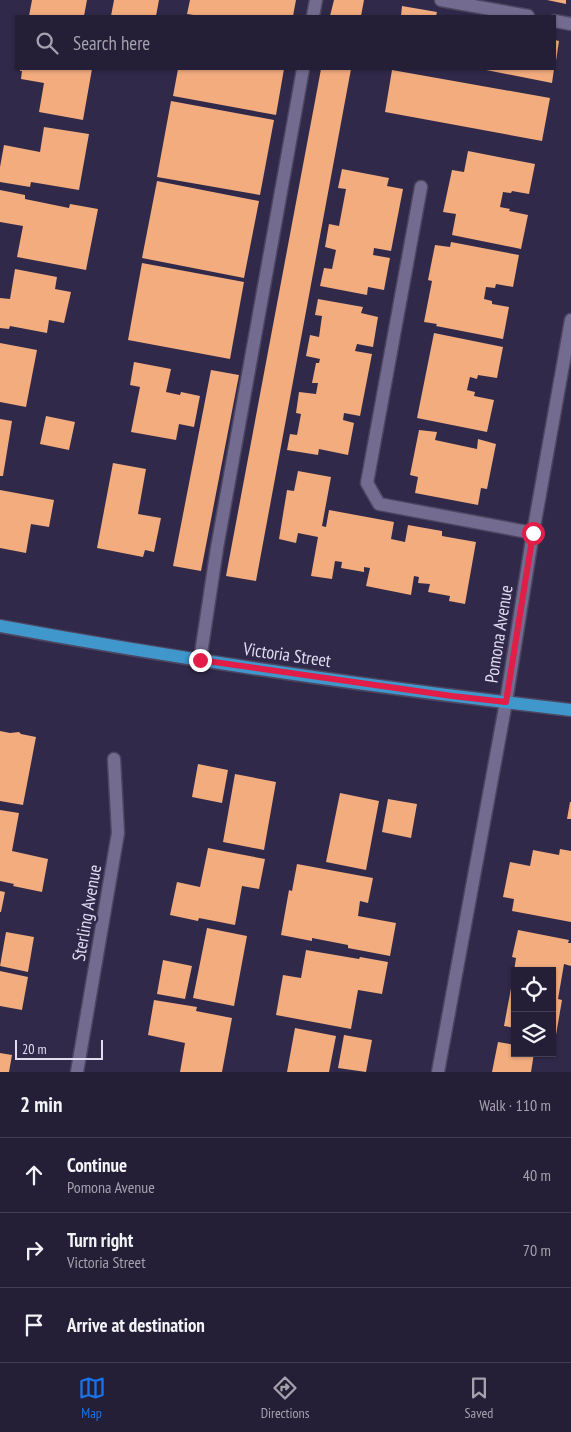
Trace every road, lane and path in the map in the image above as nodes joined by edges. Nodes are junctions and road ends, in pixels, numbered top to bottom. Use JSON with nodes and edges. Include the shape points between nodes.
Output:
{"nodes":[{"id":1,"x":316,"y":0,"type":"edge"},
{"id":2,"x":441,"y":0,"type":"edge"},
{"id":3,"x":313,"y":15,"type":"edge"},
{"id":4,"x":523,"y":15,"type":"edge"},
{"id":5,"x":556,"y":21,"type":"edge"},
{"id":6,"x":571,"y":24,"type":"edge"},
{"id":7,"x":303,"y":70,"type":"edge"},
{"id":8,"x":421,"y":187,"type":"dead end"},
{"id":9,"x":571,"y":320,"type":"edge"},
{"id":10,"x":568,"y":352,"type":"edge"},
{"id":11,"x":533,"y":533,"type":"junction"},
{"id":12,"x":0,"y":626,"type":"edge"},
{"id":13,"x":200,"y":660,"type":"junction"},
{"id":14,"x":506,"y":702,"type":"junction"},
{"id":15,"x":571,"y":710,"type":"edge"},
{"id":16,"x":114,"y":759,"type":"dead end"},
{"id":17,"x":77,"y":1072,"type":"edge"},
{"id":18,"x":438,"y":1072,"type":"edge"}],
"edges":[{"from":1,"to":3,"type":"street"},
{"from":2,"to":4,"type":"street"},
{"from":5,"to":6,"type":"street"},
{"from":7,"to":13,"type":"street"},
{"from":8,"to":11,"type":"street","via":[[367,483],[379,504]]},
{"from":9,"to":10,"type":"street","name":"Pomona Avenue"},
{"from":10,"to":11,"type":"street","name":"Pomona Avenue"},
{"from":11,"to":14,"type":"street","name":"Pomona Avenue"},
{"from":12,"to":13,"type":"main road","name":"Victoria Street"},
{"from":13,"to":14,"type":"main road","name":"Victoria Street"},
{"from":14,"to":15,"type":"main road","name":"Victoria Street"},
{"from":14,"to":18,"type":"street","name":"Pomona Avenue"},
{"from":16,"to":17,"type":"street","name":"Sterling Avenue","via":[[118,833]]}]}
